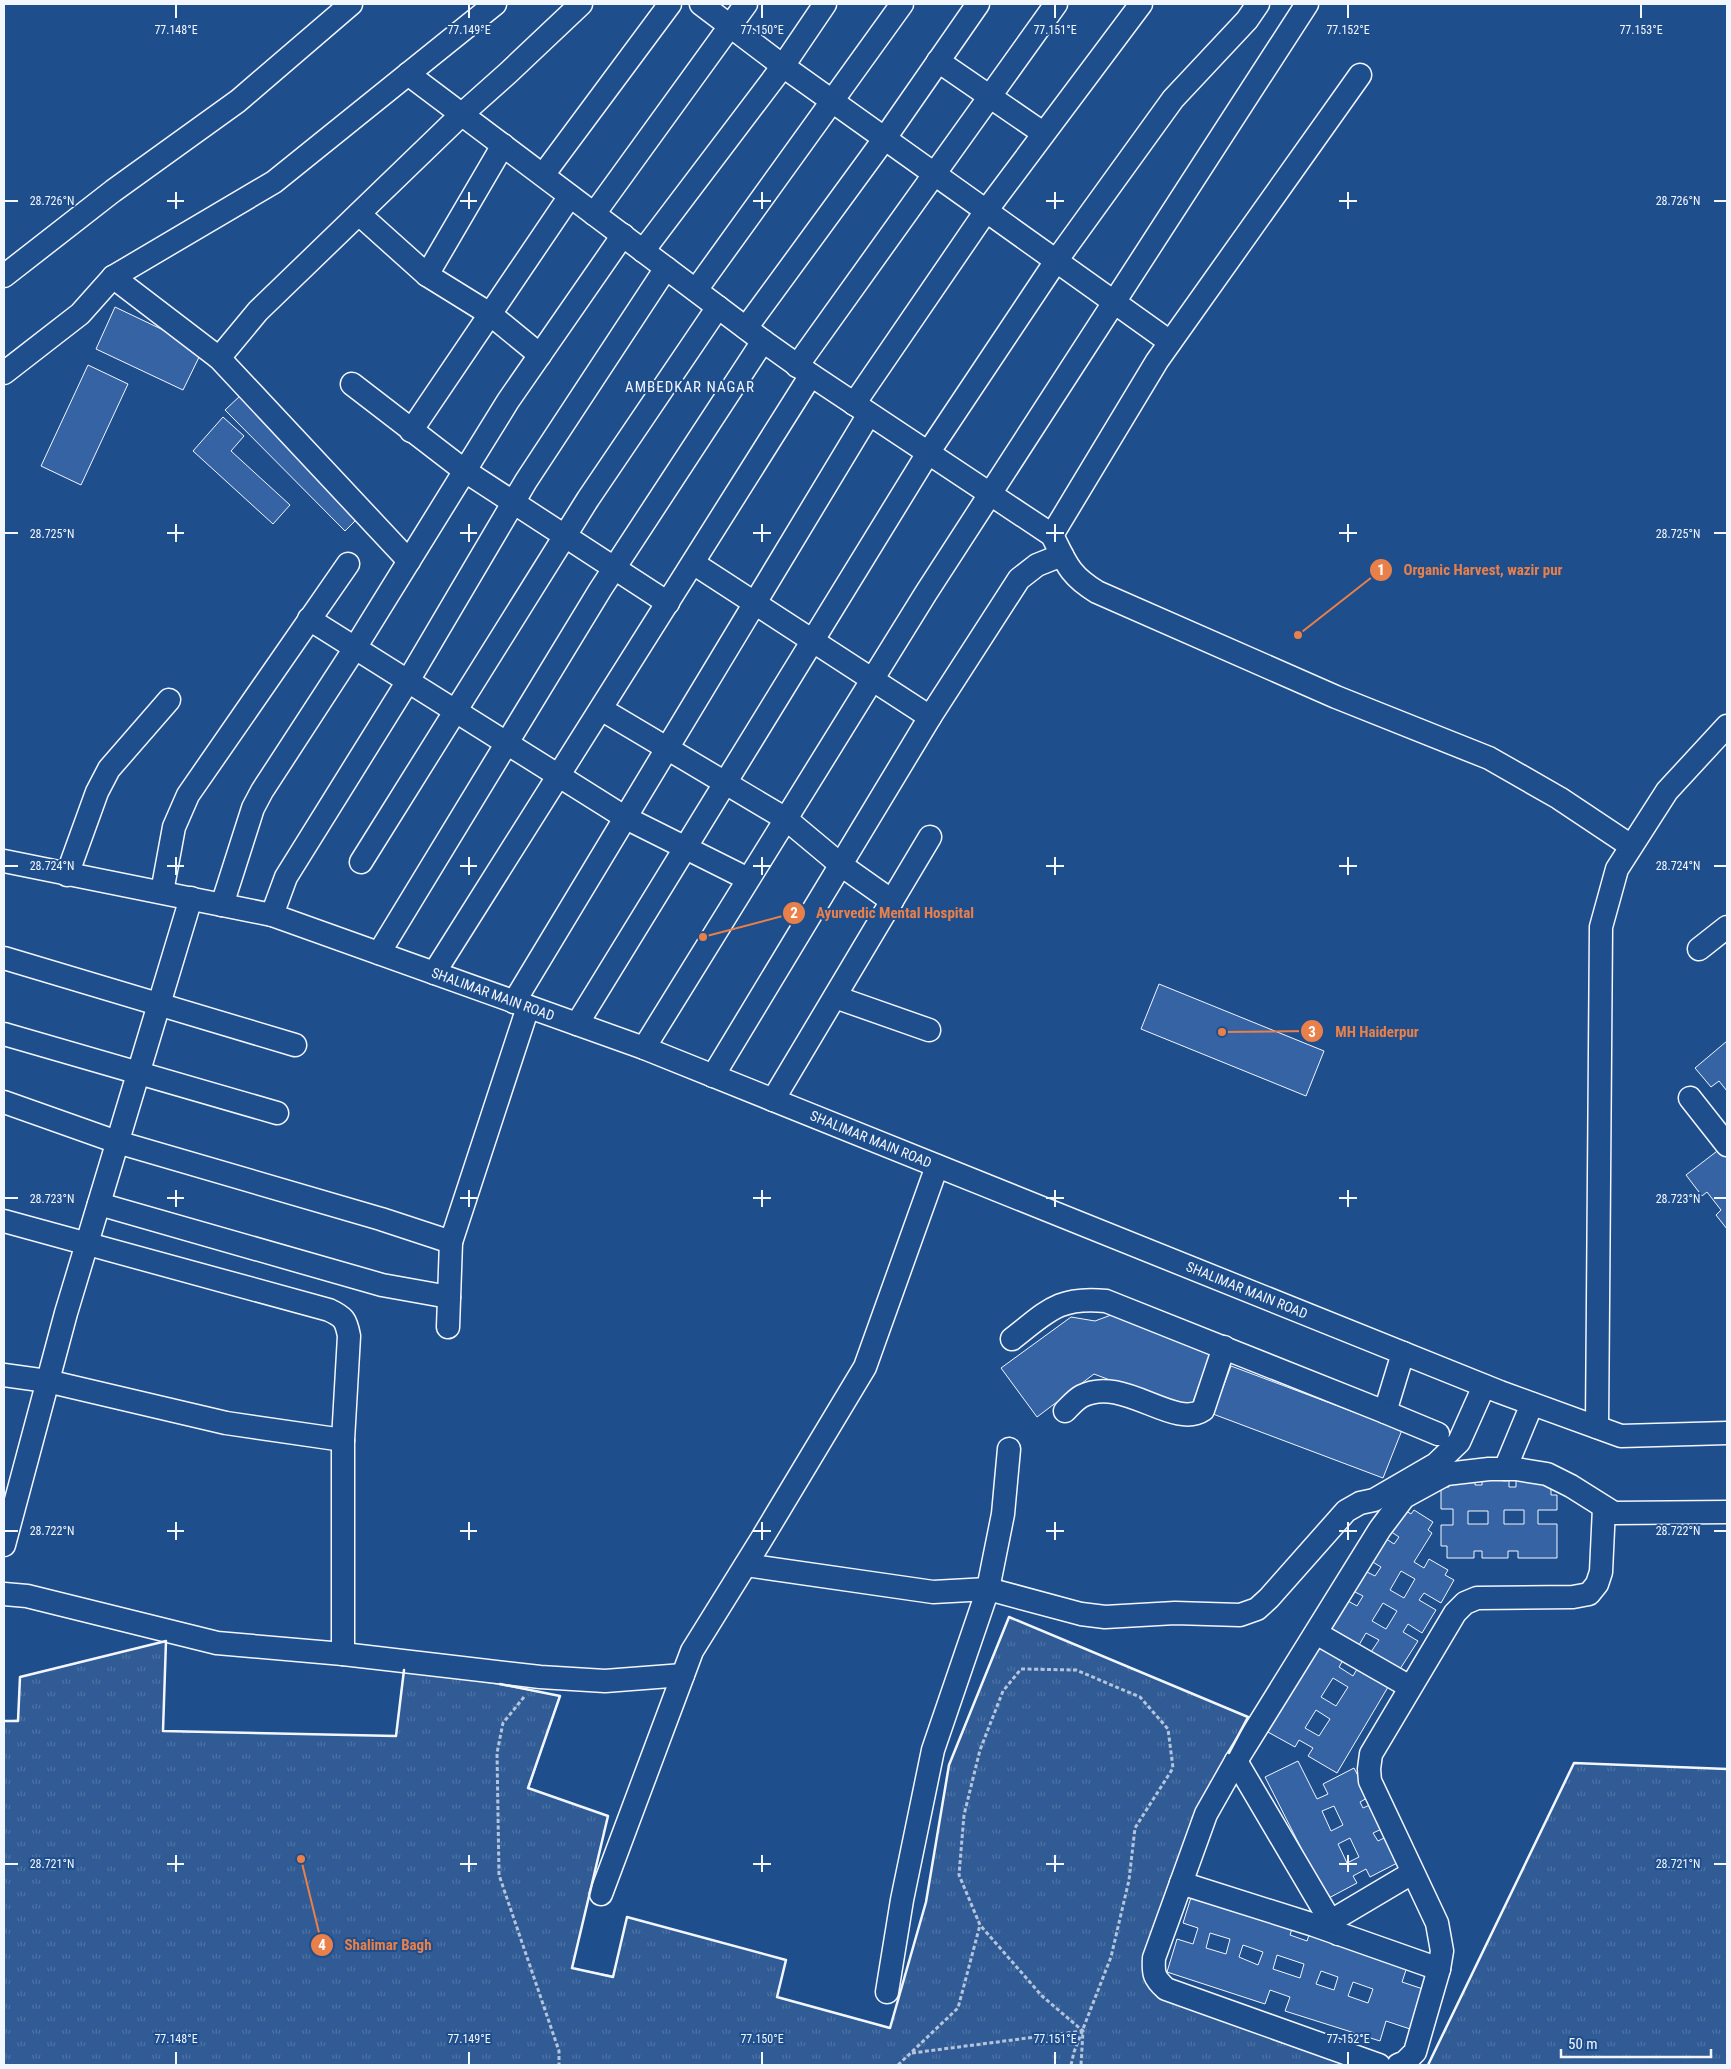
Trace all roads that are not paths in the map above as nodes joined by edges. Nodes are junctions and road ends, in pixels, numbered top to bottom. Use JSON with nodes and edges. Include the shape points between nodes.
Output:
{"nodes":[{"id":1,"x":351,"y":4,"type":"edge"},
{"id":2,"x":495,"y":4,"type":"edge"},
{"id":3,"x":581,"y":4,"type":"edge"},
{"id":4,"x":670,"y":4,"type":"edge"},
{"id":5,"x":701,"y":4,"type":"edge"},
{"id":6,"x":746,"y":4,"type":"edge"},
{"id":7,"x":825,"y":4,"type":"edge"},
{"id":8,"x":902,"y":4,"type":"edge"},
{"id":9,"x":978,"y":4,"type":"edge"},
{"id":10,"x":1056,"y":4,"type":"edge"},
{"id":11,"x":1141,"y":4,"type":"edge"},
{"id":12,"x":1258,"y":4,"type":"edge"},
{"id":13,"x":1307,"y":4,"type":"edge"},
{"id":14,"x":730,"y":26,"type":"junction"},
{"id":15,"x":938,"y":61,"type":"junction"},
{"id":16,"x":783,"y":66,"type":"junction"},
{"id":17,"x":408,"y":74,"type":"junction"},
{"id":18,"x":1360,"y":75,"type":"dead end"},
{"id":19,"x":990,"y":96,"type":"junction"},
{"id":20,"x":833,"y":102,"type":"junction"},
{"id":21,"x":462,"y":114,"type":"junction"},
{"id":22,"x":1043,"y":133,"type":"junction"},
{"id":23,"x":885,"y":138,"type":"junction"},
{"id":24,"x":503,"y":145,"type":"junction"},
{"id":25,"x":935,"y":174,"type":"junction"},
{"id":26,"x":543,"y":175,"type":"junction"},
{"id":27,"x":570,"y":196,"type":"junction"},
{"id":28,"x":986,"y":211,"type":"junction"},
{"id":29,"x":359,"y":214,"type":"junction"},
{"id":30,"x":594,"y":214,"type":"junction"},
{"id":31,"x":623,"y":235,"type":"junction"},
{"id":32,"x":643,"y":250,"type":"junction"},
{"id":33,"x":1056,"y":261,"type":"junction"},
{"id":34,"x":666,"y":268,"type":"junction"},
{"id":35,"x":427,"y":275,"type":"junction"},
{"id":36,"x":4,"y":276,"type":"edge"},
{"id":37,"x":113,"y":278,"type":"junction"},
{"id":38,"x":696,"y":290,"type":"junction"},
{"id":39,"x":1114,"y":302,"type":"junction"},
{"id":40,"x":718,"y":307,"type":"junction"},
{"id":41,"x":490,"y":314,"type":"junction"},
{"id":42,"x":754,"y":334,"type":"junction"},
{"id":43,"x":1170,"y":342,"type":"junction"},
{"id":44,"x":540,"y":355,"type":"junction"},
{"id":45,"x":219,"y":358,"type":"junction"},
{"id":46,"x":804,"y":370,"type":"junction"},
{"id":47,"x":4,"y":373,"type":"edge"},
{"id":48,"x":352,"y":384,"type":"dead end"},
{"id":49,"x":862,"y":409,"type":"junction"},
{"id":50,"x":411,"y":431,"type":"junction"},
{"id":51,"x":928,"y":453,"type":"junction"},
{"id":52,"x":465,"y":471,"type":"junction"},
{"id":53,"x":990,"y":494,"type":"junction"},
{"id":54,"x":514,"y":503,"type":"junction"},
{"id":55,"x":1052,"y":534,"type":"junction"},
{"id":56,"x":565,"y":536,"type":"junction"},
{"id":57,"x":1062,"y":555,"type":"junction"},
{"id":58,"x":409,"y":562,"type":"junction"},
{"id":59,"x":693,"y":563,"type":"junction"},
{"id":60,"x":348,"y":564,"type":"dead end"},
{"id":61,"x":614,"y":568,"type":"junction"},
{"id":62,"x":668,"y":603,"type":"junction"},
{"id":63,"x":755,"y":604,"type":"junction"},
{"id":64,"x":309,"y":619,"type":"junction"},
{"id":65,"x":813,"y":641,"type":"junction"},
{"id":66,"x":355,"y":648,"type":"junction"},
{"id":67,"x":872,"y":680,"type":"junction"},
{"id":68,"x":408,"y":681,"type":"junction"},
{"id":69,"x":169,"y":700,"type":"dead end"},
{"id":70,"x":601,"y":709,"type":"junction"},
{"id":71,"x":456,"y":711,"type":"junction"},
{"id":72,"x":930,"y":718,"type":"junction"},
{"id":73,"x":1727,"y":726,"type":"edge"},
{"id":74,"x":507,"y":743,"type":"junction"},
{"id":75,"x":667,"y":748,"type":"junction"},
{"id":76,"x":559,"y":776,"type":"junction"},
{"id":77,"x":726,"y":783,"type":"junction"},
{"id":78,"x":626,"y":818,"type":"junction"},
{"id":79,"x":786,"y":819,"type":"junction"},
{"id":80,"x":930,"y":837,"type":"dead end"},
{"id":81,"x":1631,"y":846,"type":"junction"},
{"id":82,"x":685,"y":848,"type":"junction"},
{"id":83,"x":4,"y":861,"type":"edge"},
{"id":84,"x":361,"y":862,"type":"dead end"},
{"id":85,"x":841,"y":865,"type":"junction"},
{"id":86,"x":67,"y":875,"type":"junction"},
{"id":87,"x":748,"y":879,"type":"junction"},
{"id":88,"x":162,"y":892,"type":"junction"},
{"id":89,"x":191,"y":898,"type":"junction"},
{"id":90,"x":892,"y":901,"type":"junction"},
{"id":91,"x":222,"y":905,"type":"junction"},
{"id":92,"x":272,"y":915,"type":"junction"},
{"id":93,"x":1727,"y":927,"type":"edge"},
{"id":94,"x":1699,"y":949,"type":"dead end"},
{"id":95,"x":379,"y":953,"type":"junction"},
{"id":96,"x":4,"y":958,"type":"edge"},
{"id":97,"x":434,"y":973,"type":"junction"},
{"id":98,"x":835,"y":998,"type":"junction"},
{"id":99,"x":159,"y":1004,"type":"junction"},
{"id":100,"x":521,"y":1004,"type":"junction"},
{"id":101,"x":578,"y":1024,"type":"junction"},
{"id":102,"x":929,"y":1030,"type":"dead end"},
{"id":103,"x":4,"y":1034,"type":"edge"},
{"id":104,"x":295,"y":1045,"type":"dead end"},
{"id":105,"x":644,"y":1048,"type":"junction"},
{"id":106,"x":139,"y":1073,"type":"junction"},
{"id":107,"x":713,"y":1076,"type":"junction"},
{"id":108,"x":1690,"y":1098,"type":"dead end"},
{"id":109,"x":773,"y":1100,"type":"junction"},
{"id":110,"x":4,"y":1102,"type":"edge"},
{"id":111,"x":277,"y":1113,"type":"dead end"},
{"id":112,"x":118,"y":1142,"type":"junction"},
{"id":113,"x":1727,"y":1145,"type":"edge"},
{"id":114,"x":937,"y":1166,"type":"junction"},
{"id":115,"x":99,"y":1204,"type":"junction"},
{"id":116,"x":4,"y":1222,"type":"edge"},
{"id":117,"x":451,"y":1242,"type":"junction"},
{"id":118,"x":87,"y":1245,"type":"junction"},
{"id":119,"x":449,"y":1297,"type":"junction"},
{"id":120,"x":448,"y":1327,"type":"dead end"},
{"id":121,"x":1012,"y":1339,"type":"dead end"},
{"id":122,"x":1224,"y":1347,"type":"junction"},
{"id":123,"x":1403,"y":1353,"type":"junction"},
{"id":124,"x":4,"y":1375,"type":"edge"},
{"id":125,"x":47,"y":1381,"type":"junction"},
{"id":126,"x":1484,"y":1386,"type":"junction"},
{"id":127,"x":1532,"y":1404,"type":"junction"},
{"id":128,"x":1065,"y":1411,"type":"dead end"},
{"id":129,"x":1384,"y":1412,"type":"junction"},
{"id":130,"x":1597,"y":1427,"type":"junction"},
{"id":131,"x":1727,"y":1433,"type":"edge"},
{"id":132,"x":1438,"y":1434,"type":"dead end"},
{"id":133,"x":343,"y":1440,"type":"junction"},
{"id":134,"x":1009,"y":1449,"type":"dead end"},
{"id":135,"x":1505,"y":1469,"type":"junction"},
{"id":136,"x":1604,"y":1508,"type":"junction"},
{"id":137,"x":1727,"y":1512,"type":"edge"},
{"id":138,"x":4,"y":1545,"type":"edge"},
{"id":139,"x":746,"y":1565,"type":"junction"},
{"id":140,"x":988,"y":1589,"type":"junction"},
{"id":141,"x":4,"y":1594,"type":"edge"},
{"id":142,"x":1316,"y":1633,"type":"junction"},
{"id":143,"x":343,"y":1654,"type":"junction"},
{"id":144,"x":683,"y":1675,"type":"junction"},
{"id":145,"x":1410,"y":1687,"type":"junction"},
{"id":146,"x":1236,"y":1761,"type":"junction"},
{"id":147,"x":1412,"y":1873,"type":"junction"},
{"id":148,"x":1181,"y":1884,"type":"junction"},
{"id":149,"x":601,"y":1894,"type":"dead end"},
{"id":150,"x":1335,"y":1928,"type":"junction"},
{"id":151,"x":1439,"y":1969,"type":"junction"},
{"id":152,"x":887,"y":1992,"type":"dead end"},
{"id":153,"x":1379,"y":2065,"type":"edge"},
{"id":154,"x":1398,"y":2065,"type":"edge"}],
"edges":[{"from":1,"to":36,"type":"street","via":[[238,100]]},
{"from":2,"to":17,"type":"street"},
{"from":3,"to":21,"type":"street"},
{"from":4,"to":26,"type":"street"},
{"from":5,"to":14,"type":"street"},
{"from":6,"to":14,"type":"street"},
{"from":7,"to":16,"type":"street"},
{"from":8,"to":20,"type":"street"},
{"from":9,"to":15,"type":"street"},
{"from":10,"to":19,"type":"street"},
{"from":11,"to":22,"type":"street"},
{"from":12,"to":33,"type":"street","via":[[1173,99]]},
{"from":13,"to":39,"type":"street"},
{"from":14,"to":16,"type":"street"},
{"from":14,"to":30,"type":"street"},
{"from":15,"to":19,"type":"street"},
{"from":15,"to":23,"type":"street"},
{"from":16,"to":20,"type":"street"},
{"from":16,"to":32,"type":"street"},
{"from":17,"to":21,"type":"street"},
{"from":17,"to":37,"type":"street","via":[[274,182]]},
{"from":18,"to":43,"type":"street"},
{"from":19,"to":22,"type":"street"},
{"from":19,"to":25,"type":"street"},
{"from":20,"to":23,"type":"street"},
{"from":20,"to":38,"type":"street"},
{"from":21,"to":24,"type":"street"},
{"from":21,"to":29,"type":"street"},
{"from":22,"to":28,"type":"street"},
{"from":23,"to":25,"type":"street"},
{"from":23,"to":42,"type":"street"},
{"from":24,"to":26,"type":"street"},
{"from":24,"to":35,"type":"street"},
{"from":25,"to":28,"type":"street"},
{"from":25,"to":46,"type":"street"},
{"from":26,"to":27,"type":"street"},
{"from":27,"to":30,"type":"street"},
{"from":27,"to":41,"type":"street"},
{"from":28,"to":33,"type":"street"},
{"from":28,"to":49,"type":"street"},
{"from":29,"to":35,"type":"street"},
{"from":29,"to":45,"type":"street","via":[[258,311]]},
{"from":30,"to":31,"type":"street"},
{"from":31,"to":32,"type":"street"},
{"from":31,"to":44,"type":"street"},
{"from":32,"to":34,"type":"street"},
{"from":33,"to":39,"type":"street"},
{"from":33,"to":51,"type":"street"},
{"from":34,"to":38,"type":"street"},
{"from":34,"to":54,"type":"street"},
{"from":35,"to":41,"type":"street"},
{"from":37,"to":45,"type":"street"},
{"from":37,"to":47,"type":"street","via":[[80,314]]},
{"from":38,"to":40,"type":"street"},
{"from":39,"to":43,"type":"street"},
{"from":39,"to":53,"type":"street"},
{"from":40,"to":42,"type":"street"},
{"from":40,"to":56,"type":"street"},
{"from":41,"to":44,"type":"street"},
{"from":41,"to":50,"type":"street"},
{"from":42,"to":46,"type":"street"},
{"from":42,"to":61,"type":"street"},
{"from":43,"to":55,"type":"street"},
{"from":44,"to":52,"type":"street"},
{"from":45,"to":58,"type":"street"},
{"from":46,"to":49,"type":"street"},
{"from":46,"to":59,"type":"street"},
{"from":48,"to":50,"type":"street"},
{"from":49,"to":51,"type":"street"},
{"from":49,"to":63,"type":"street"},
{"from":50,"to":52,"type":"street"},
{"from":51,"to":53,"type":"street"},
{"from":51,"to":65,"type":"street"},
{"from":52,"to":54,"type":"street"},
{"from":52,"to":58,"type":"street"},
{"from":53,"to":55,"type":"street"},
{"from":53,"to":67,"type":"street"},
{"from":54,"to":56,"type":"street"},
{"from":54,"to":68,"type":"street"},
{"from":55,"to":57,"type":"street"},
{"from":56,"to":61,"type":"street"},
{"from":56,"to":71,"type":"street"},
{"from":57,"to":72,"type":"street","via":[[1036,565],[1019,580]]},
{"from":57,"to":81,"type":"street","via":[[1079,581],[1097,592],[1336,696],[1489,758],[1559,798]]},
{"from":58,"to":66,"type":"street"},
{"from":59,"to":62,"type":"street"},
{"from":59,"to":63,"type":"street"},
{"from":60,"to":64,"type":"street"},
{"from":61,"to":62,"type":"street"},
{"from":61,"to":74,"type":"street"},
{"from":62,"to":70,"type":"street"},
{"from":63,"to":65,"type":"street"},
{"from":63,"to":75,"type":"street"},
{"from":64,"to":66,"type":"street"},
{"from":64,"to":88,"type":"street","via":[[188,795],[174,827]]},
{"from":65,"to":67,"type":"street"},
{"from":65,"to":77,"type":"street"},
{"from":66,"to":68,"type":"street"},
{"from":66,"to":91,"type":"street","via":[[253,808]]},
{"from":67,"to":72,"type":"street"},
{"from":67,"to":79,"type":"street"},
{"from":68,"to":71,"type":"street"},
{"from":68,"to":92,"type":"street","via":[[286,877]]},
{"from":69,"to":86,"type":"street","via":[[109,769],[97,792]]},
{"from":70,"to":75,"type":"street"},
{"from":70,"to":76,"type":"street"},
{"from":71,"to":74,"type":"street"},
{"from":71,"to":84,"type":"street"},
{"from":72,"to":85,"type":"street"},
{"from":73,"to":81,"type":"street","via":[[1666,791]]},
{"from":74,"to":76,"type":"street"},
{"from":74,"to":95,"type":"street"},
{"from":75,"to":77,"type":"street"},
{"from":75,"to":78,"type":"street"},
{"from":76,"to":78,"type":"street"},
{"from":76,"to":97,"type":"street"},
{"from":77,"to":79,"type":"street"},
{"from":77,"to":82,"type":"street"},
{"from":78,"to":82,"type":"street"},
{"from":78,"to":100,"type":"street"},
{"from":79,"to":85,"type":"street"},
{"from":79,"to":87,"type":"street"},
{"from":80,"to":90,"type":"street"},
{"from":81,"to":130,"type":"street","via":[[1617,869],[1601,927]]},
{"from":82,"to":87,"type":"street"},
{"from":82,"to":101,"type":"street"},
{"from":83,"to":86,"type":"street","name":"SHALIMAR MAIN ROAD"},
{"from":85,"to":90,"type":"street"},
{"from":85,"to":107,"type":"street"},
{"from":86,"to":88,"type":"street","name":"SHALIMAR MAIN ROAD"},
{"from":87,"to":105,"type":"street"},
{"from":88,"to":89,"type":"street","name":"SHALIMAR MAIN ROAD"},
{"from":89,"to":91,"type":"street","name":"SHALIMAR MAIN ROAD"},
{"from":89,"to":99,"type":"street"},
{"from":90,"to":98,"type":"street"},
{"from":91,"to":92,"type":"street","name":"SHALIMAR MAIN ROAD"},
{"from":92,"to":95,"type":"street","name":"SHALIMAR MAIN ROAD"},
{"from":93,"to":94,"type":"street"},
{"from":95,"to":97,"type":"street","name":"SHALIMAR MAIN ROAD"},
{"from":96,"to":99,"type":"street"},
{"from":97,"to":100,"type":"street","name":"SHALIMAR MAIN ROAD"},
{"from":98,"to":102,"type":"street"},
{"from":98,"to":109,"type":"street"},
{"from":99,"to":104,"type":"street"},
{"from":99,"to":106,"type":"street"},
{"from":100,"to":101,"type":"street","name":"SHALIMAR MAIN ROAD"},
{"from":100,"to":117,"type":"street"},
{"from":101,"to":105,"type":"street","name":"SHALIMAR MAIN ROAD"},
{"from":103,"to":106,"type":"street"},
{"from":105,"to":107,"type":"street","name":"SHALIMAR MAIN ROAD"},
{"from":106,"to":111,"type":"street"},
{"from":106,"to":112,"type":"street"},
{"from":107,"to":109,"type":"street","name":"SHALIMAR MAIN ROAD"},
{"from":108,"to":113,"type":"street"},
{"from":109,"to":114,"type":"street","name":"SHALIMAR MAIN ROAD"},
{"from":110,"to":112,"type":"street"},
{"from":112,"to":115,"type":"street"},
{"from":112,"to":117,"type":"street"},
{"from":114,"to":123,"type":"street","name":"SHALIMAR MAIN ROAD"},
{"from":114,"to":139,"type":"street","via":[[865,1367]]},
{"from":115,"to":118,"type":"street"},
{"from":115,"to":119,"type":"street","via":[[382,1285]]},
{"from":116,"to":118,"type":"street"},
{"from":117,"to":119,"type":"street"},
{"from":118,"to":125,"type":"street"},
{"from":118,"to":133,"type":"street","via":[[338,1314],[346,1321],[349,1336]]},
{"from":119,"to":120,"type":"street"},
{"from":121,"to":122,"type":"street","via":[[1052,1308],[1071,1300],[1088,1299],[1118,1305]]},
{"from":122,"to":128,"type":"street","via":[[1203,1410],[1196,1414],[1179,1414],[1119,1392],[1103,1390],[1081,1396]]},
{"from":122,"to":129,"type":"street"},
{"from":123,"to":126,"type":"street","name":"SHALIMAR MAIN ROAD"},
{"from":123,"to":129,"type":"street"},
{"from":124,"to":125,"type":"street"},
{"from":125,"to":133,"type":"street","via":[[226,1423]]},
{"from":125,"to":138,"type":"street"},
{"from":126,"to":127,"type":"street","name":"SHALIMAR MAIN ROAD"},
{"from":126,"to":140,"type":"street","via":[[1459,1442],[1436,1464],[1374,1500],[1346,1511],[1257,1609],[1240,1615],[1175,1613],[1105,1617],[1081,1614]]},
{"from":127,"to":130,"type":"street","name":"SHALIMAR MAIN ROAD"},
{"from":127,"to":135,"type":"street"},
{"from":129,"to":132,"type":"street"},
{"from":130,"to":131,"type":"street","name":"SHALIMAR MAIN ROAD","via":[[1620,1436]]},
{"from":133,"to":143,"type":"street"},
{"from":134,"to":140,"type":"street","via":[[1002,1514]]},
{"from":135,"to":136,"type":"street","via":[[1547,1474]]},
{"from":135,"to":142,"type":"street","via":[[1446,1474],[1404,1497],[1380,1529]]},
{"from":136,"to":137,"type":"street","via":[[1614,1513],[1633,1514]]},
{"from":136,"to":145,"type":"street","via":[[1602,1572],[1589,1594],[1477,1598],[1464,1603]]},
{"from":139,"to":140,"type":"street","via":[[933,1592]]},
{"from":139,"to":144,"type":"street","via":[[692,1651]]},
{"from":140,"to":152,"type":"street","via":[[933,1750]]},
{"from":141,"to":143,"type":"street","via":[[27,1596],[218,1643]]},
{"from":142,"to":145,"type":"street"},
{"from":142,"to":146,"type":"street"},
{"from":143,"to":144,"type":"street","via":[[550,1678],[605,1681]]},
{"from":144,"to":149,"type":"street"},
{"from":145,"to":147,"type":"street","via":[[1371,1754],[1369,1769],[1370,1781]]},
{"from":146,"to":148,"type":"street","via":[[1206,1814]]},
{"from":146,"to":150,"type":"street"},
{"from":147,"to":150,"type":"street"},
{"from":147,"to":151,"type":"street","via":[[1437,1923],[1442,1951]]},
{"from":148,"to":150,"type":"street"},
{"from":148,"to":153,"type":"street","via":[[1154,1958],[1156,1980],[1166,1989]]},
{"from":150,"to":151,"type":"street"},
{"from":151,"to":154,"type":"street","via":[[1415,2052]]}]}
